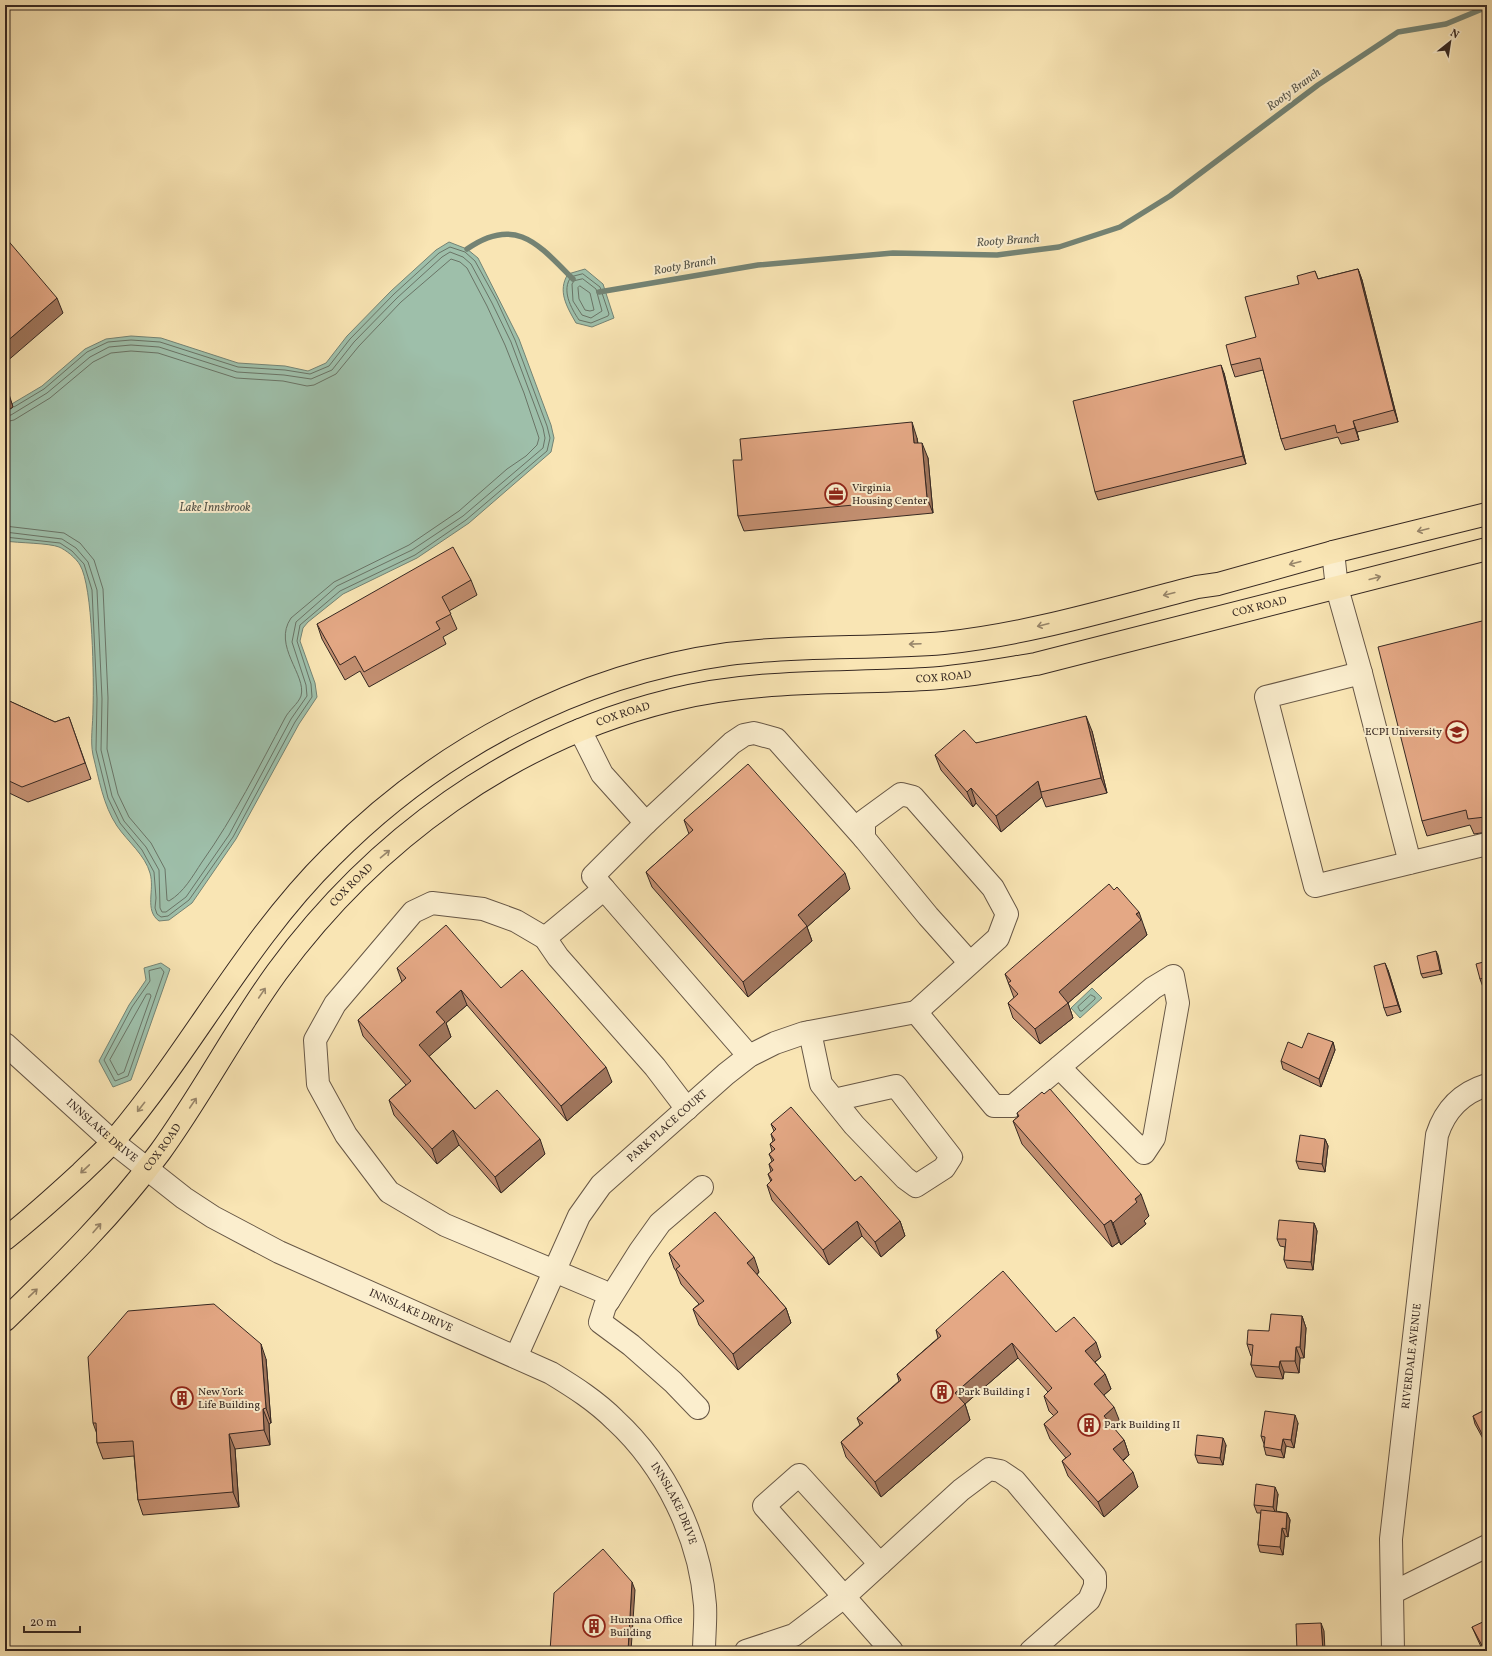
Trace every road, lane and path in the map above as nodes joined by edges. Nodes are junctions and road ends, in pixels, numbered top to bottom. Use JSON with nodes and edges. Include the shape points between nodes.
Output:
{"nodes":[{"id":1,"x":1487,"y":514,"type":"edge"},
{"id":2,"x":1487,"y":549,"type":"edge"},
{"id":3,"x":1333,"y":552,"type":"junction"},
{"id":4,"x":1337,"y":588,"type":"junction"},
{"id":5,"x":1362,"y":673,"type":"junction"},
{"id":6,"x":580,"y":730,"type":"junction"},
{"id":7,"x":646,"y":823,"type":"junction"},
{"id":8,"x":864,"y":838,"type":"junction"},
{"id":9,"x":1487,"y":844,"type":"edge"},
{"id":10,"x":1410,"y":864,"type":"junction"},
{"id":11,"x":604,"y":889,"type":"junction"},
{"id":12,"x":545,"y":938,"type":"junction"},
{"id":13,"x":970,"y":963,"type":"junction"},
{"id":14,"x":916,"y":1012,"type":"junction"},
{"id":15,"x":810,"y":1032,"type":"junction"},
{"id":16,"x":5,"y":1044,"type":"edge"},
{"id":17,"x":749,"y":1056,"type":"junction"},
{"id":18,"x":1059,"y":1067,"type":"junction"},
{"id":19,"x":1487,"y":1085,"type":"edge"},
{"id":20,"x":834,"y":1100,"type":"junction"},
{"id":21,"x":687,"y":1108,"type":"junction"},
{"id":22,"x":113,"y":1142,"type":"junction"},
{"id":23,"x":147,"y":1169,"type":"junction"},
{"id":24,"x":702,"y":1187,"type":"dead end"},
{"id":25,"x":5,"y":1239,"type":"edge"},
{"id":26,"x":554,"y":1271,"type":"junction"},
{"id":27,"x":609,"y":1300,"type":"junction"},
{"id":28,"x":5,"y":1320,"type":"edge"},
{"id":29,"x":516,"y":1357,"type":"junction"},
{"id":30,"x":698,"y":1408,"type":"dead end"},
{"id":31,"x":1487,"y":1546,"type":"edge"},
{"id":32,"x":880,"y":1564,"type":"junction"},
{"id":33,"x":1392,"y":1593,"type":"junction"},
{"id":34,"x":844,"y":1597,"type":"junction"},
{"id":35,"x":704,"y":1651,"type":"edge"},
{"id":36,"x":746,"y":1651,"type":"edge"},
{"id":37,"x":892,"y":1651,"type":"edge"},
{"id":38,"x":1031,"y":1651,"type":"edge"},
{"id":39,"x":1393,"y":1651,"type":"edge"}],
"edges":[{"from":1,"to":3,"type":"main road","one_way":true},
{"from":4,"to":2,"type":"main road","name":"COX ROAD","one_way":true},
{"from":3,"to":4,"type":"street"},
{"from":3,"to":22,"type":"main road","one_way":true,"via":[[1218,584],[993,636],[942,643],[785,649],[684,661],[588,689],[534,712],[471,746],[416,782],[331,856],[258,940],[154,1091]]},
{"from":4,"to":5,"type":"street"},
{"from":4,"to":6,"type":"main road","name":"COX ROAD","via":[[1036,664],[973,675],[926,679],[778,684],[715,691],[614,717]]},
{"from":5,"to":10,"type":"street"},
{"from":5,"to":10,"type":"street","via":[[1266,697],[1315,886]]},
{"from":6,"to":7,"type":"street","via":[[602,774]]},
{"from":23,"to":6,"type":"main road","name":"COX ROAD","one_way":true,"via":[[205,1086],[279,969],[326,912],[366,871],[436,811],[480,780],[521,757]]},
{"from":7,"to":8,"type":"street","via":[[732,743],[744,735],[754,733],[776,739]]},
{"from":7,"to":11,"type":"street","via":[[593,876]]},
{"from":8,"to":13,"type":"street"},
{"from":8,"to":13,"type":"street","via":[[864,821],[901,794],[913,797],[993,888],[1007,914],[998,938]]},
{"from":9,"to":10,"type":"street"},
{"from":11,"to":12,"type":"street"},
{"from":11,"to":17,"type":"street"},
{"from":12,"to":21,"type":"street","via":[[558,957],[655,1067]]},
{"from":12,"to":26,"type":"street","via":[[516,921],[483,909],[432,903],[413,912],[335,1004],[315,1040],[318,1084],[346,1135],[389,1192],[445,1225]]},
{"from":13,"to":14,"type":"street"},
{"from":14,"to":15,"type":"street","name":"PARK PLACE COURT"},
{"from":14,"to":18,"type":"street","via":[[994,1106],[1013,1106]]},
{"from":15,"to":17,"type":"street","name":"PARK PLACE COURT","via":[[775,1043]]},
{"from":15,"to":20,"type":"street","via":[[821,1084]]},
{"from":16,"to":22,"type":"street","name":"INNSLAKE DRIVE"},
{"from":17,"to":21,"type":"street","name":"PARK PLACE COURT"},
{"from":18,"to":18,"type":"street","via":[[1153,988],[1173,976],[1178,1003],[1154,1138],[1144,1153]]},
{"from":19,"to":33,"type":"street","name":"RIVERDALE AVENUE","via":[[1455,1103],[1441,1121],[1437,1136],[1391,1539]]},
{"from":20,"to":20,"type":"street","via":[[854,1125],[905,1178],[916,1186],[944,1168],[951,1157],[896,1086]]},
{"from":21,"to":26,"type":"street","name":"PARK PLACE COURT","via":[[601,1185],[579,1216]]},
{"from":22,"to":23,"type":"street","name":"INNSLAKE DRIVE"},
{"from":22,"to":25,"type":"main road","one_way":true,"via":[[40,1212]]},
{"from":28,"to":23,"type":"main road","name":"COX ROAD","one_way":true,"via":[[91,1236]]},
{"from":23,"to":29,"type":"street","name":"INNSLAKE DRIVE","via":[[184,1198],[246,1236]]},
{"from":24,"to":27,"type":"street","via":[[660,1223]]},
{"from":26,"to":27,"type":"street","via":[[595,1287]]},
{"from":26,"to":29,"type":"street","name":"PARK PLACE COURT"},
{"from":27,"to":30,"type":"street","via":[[600,1322],[673,1382]]},
{"from":29,"to":35,"type":"street","name":"INNSLAKE DRIVE","via":[[551,1373],[597,1404],[616,1420],[659,1472],[685,1522],[695,1555],[705,1606]]},
{"from":31,"to":33,"type":"street"},
{"from":32,"to":34,"type":"street"},
{"from":32,"to":34,"type":"street","via":[[799,1474],[764,1506]]},
{"from":32,"to":38,"type":"street","via":[[962,1490],[989,1469],[1000,1470],[1015,1481],[1095,1576],[1095,1586],[1089,1600]]},
{"from":33,"to":39,"type":"street","name":"RIVERDALE AVENUE"},
{"from":34,"to":36,"type":"street","via":[[794,1635]]},
{"from":34,"to":37,"type":"street"}]}
